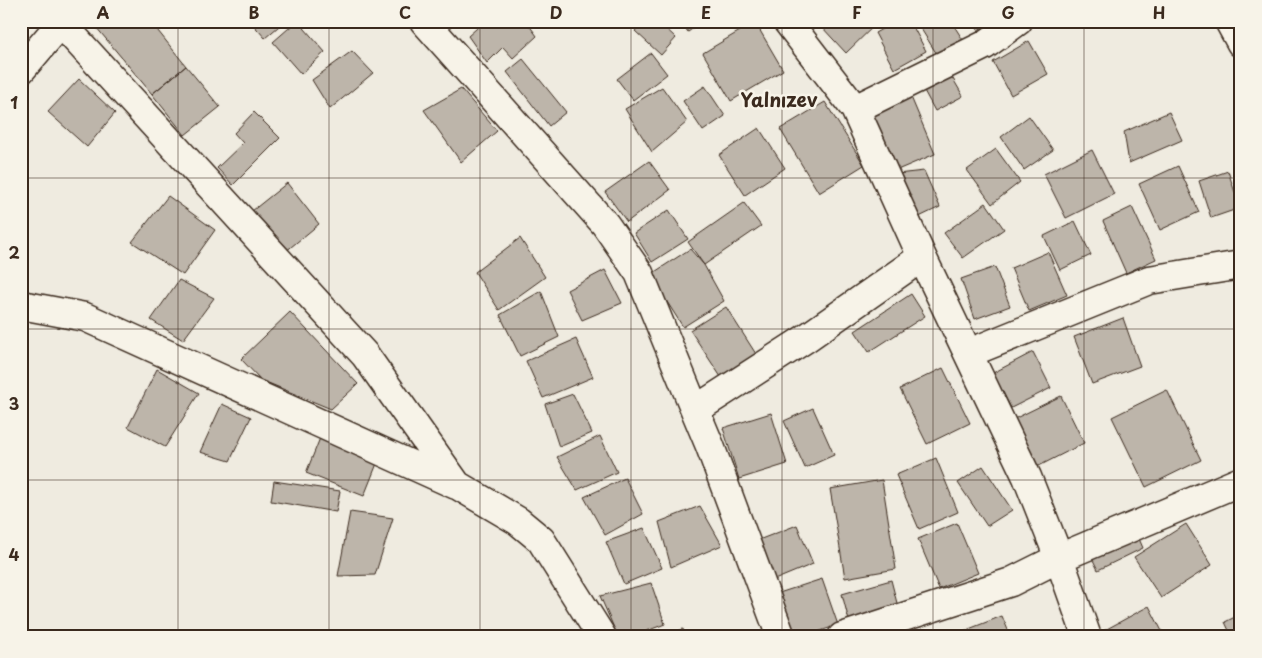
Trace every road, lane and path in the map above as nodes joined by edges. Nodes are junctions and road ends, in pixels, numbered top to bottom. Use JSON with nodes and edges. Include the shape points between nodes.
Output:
{"nodes":[{"id":1,"x":424,"y":21,"type":"edge"},
{"id":2,"x":788,"y":21,"type":"edge"},
{"id":3,"x":1018,"y":21,"type":"edge"},
{"id":4,"x":1229,"y":21,"type":"edge"},
{"id":5,"x":62,"y":22,"type":"edge"},
{"id":6,"x":1241,"y":43,"type":"edge"},
{"id":7,"x":21,"y":70,"type":"edge"},
{"id":8,"x":856,"y":109,"type":"junction"},
{"id":9,"x":922,"y":257,"type":"junction"},
{"id":10,"x":1241,"y":265,"type":"edge"},
{"id":11,"x":21,"y":305,"type":"edge"},
{"id":12,"x":968,"y":353,"type":"junction"},
{"id":13,"x":695,"y":410,"type":"junction"},
{"id":14,"x":1241,"y":481,"type":"edge"},
{"id":15,"x":457,"y":485,"type":"junction"},
{"id":16,"x":1059,"y":558,"type":"junction"},
{"id":17,"x":602,"y":637,"type":"edge"},
{"id":18,"x":780,"y":637,"type":"edge"},
{"id":19,"x":842,"y":637,"type":"edge"},
{"id":20,"x":1087,"y":637,"type":"edge"}],
"edges":[{"from":1,"to":13,"type":"street","via":[[605,224],[639,273]]},
{"from":2,"to":8,"type":"street"},
{"from":3,"to":8,"type":"street","via":[[985,45]]},
{"from":4,"to":6,"type":"street"},
{"from":5,"to":7,"type":"street"},
{"from":5,"to":15,"type":"street","via":[[365,355]]},
{"from":8,"to":9,"type":"street"},
{"from":9,"to":12,"type":"street"},
{"from":9,"to":13,"type":"street","via":[[805,339]]},
{"from":10,"to":12,"type":"street","via":[[1149,280]]},
{"from":11,"to":15,"type":"street","via":[[85,317]]},
{"from":12,"to":16,"type":"street","via":[[1027,477]]},
{"from":13,"to":18,"type":"street"},
{"from":14,"to":16,"type":"street"},
{"from":15,"to":17,"type":"street","via":[[518,521],[541,540]]},
{"from":16,"to":19,"type":"street","via":[[1012,582]]},
{"from":16,"to":20,"type":"street"}]}
